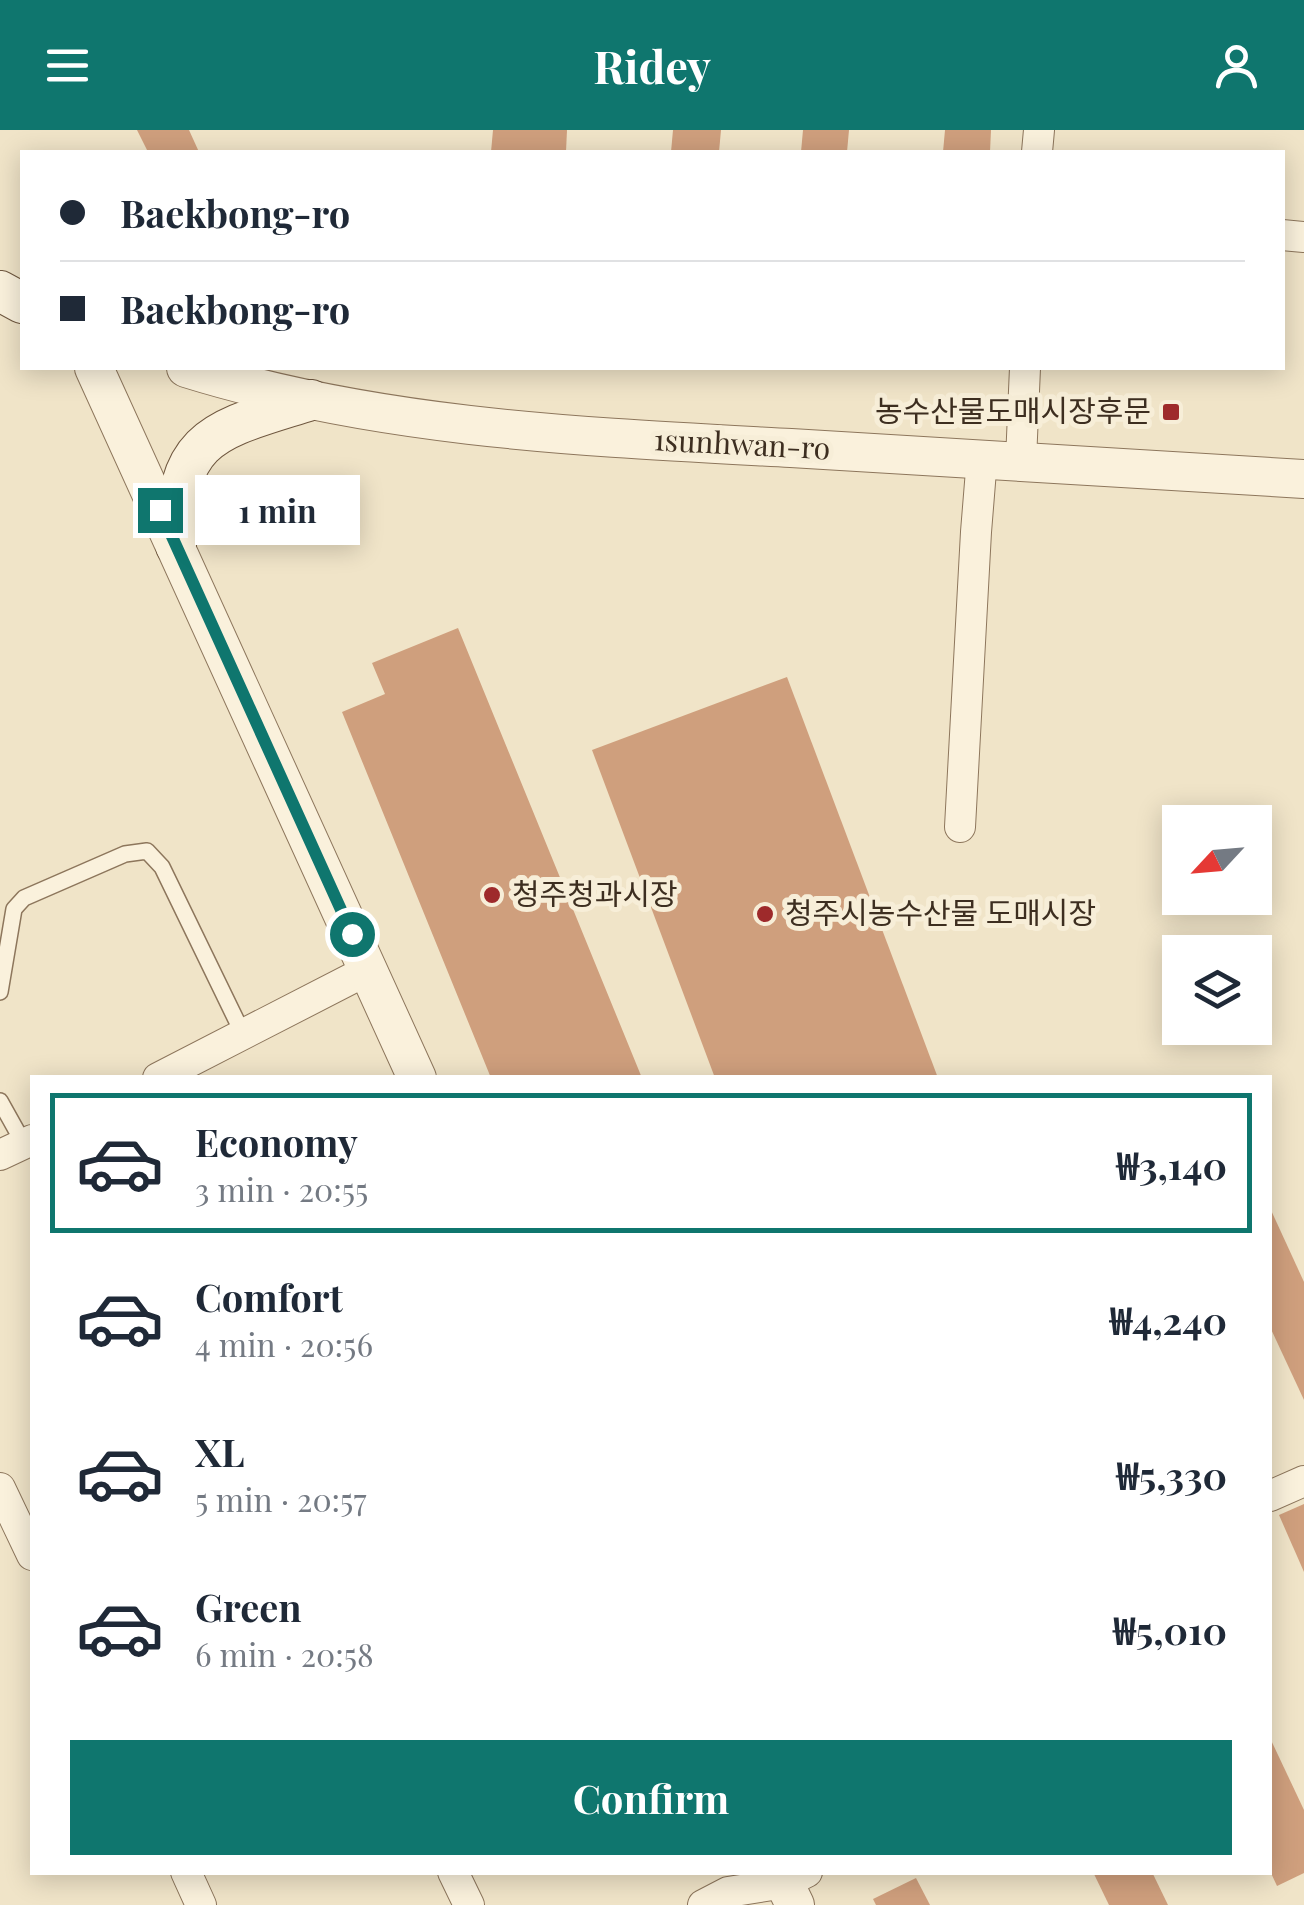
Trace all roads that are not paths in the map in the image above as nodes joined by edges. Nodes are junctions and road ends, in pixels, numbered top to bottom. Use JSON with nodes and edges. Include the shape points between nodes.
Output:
{"nodes":[{"id":1,"x":95,"y":370,"type":"edge"},
{"id":2,"x":193,"y":370,"type":"edge"},
{"id":3,"x":1025,"y":370,"type":"edge"},
{"id":4,"x":311,"y":400,"type":"junction"},
{"id":5,"x":982,"y":458,"type":"junction"},
{"id":6,"x":1020,"y":460,"type":"junction"},
{"id":7,"x":1304,"y":479,"type":"edge"},
{"id":8,"x":176,"y":546,"type":"junction"},
{"id":9,"x":960,"y":826,"type":"dead end"},
{"id":10,"x":368,"y":970,"type":"junction"},
{"id":11,"x":0,"y":992,"type":"edge"},
{"id":12,"x":243,"y":1034,"type":"junction"},
{"id":13,"x":164,"y":1075,"type":"edge"},
{"id":14,"x":415,"y":1075,"type":"edge"},
{"id":15,"x":0,"y":1101,"type":"edge"},
{"id":16,"x":19,"y":1146,"type":"edge"},
{"id":17,"x":1304,"y":1481,"type":"edge"},
{"id":18,"x":0,"y":1488,"type":"edge"},
{"id":19,"x":1272,"y":1495,"type":"edge"},
{"id":20,"x":30,"y":1551,"type":"edge"},
{"id":21,"x":187,"y":1875,"type":"edge"},
{"id":22,"x":454,"y":1875,"type":"edge"},
{"id":23,"x":792,"y":1883,"type":"edge"},
{"id":24,"x":202,"y":1905,"type":"edge"},
{"id":25,"x":469,"y":1905,"type":"edge"},
{"id":26,"x":703,"y":1905,"type":"edge"}],
"edges":[{"from":1,"to":8,"type":"street"},
{"from":2,"to":4,"type":"street","name":"1sunhwan-ro"},
{"from":3,"to":6,"type":"street"},
{"from":4,"to":5,"type":"street","name":"1sunhwan-ro","via":[[578,436]]},
{"from":4,"to":8,"type":"main road","via":[[232,425],[194,452],[178,499]]},
{"from":5,"to":6,"type":"street","name":"1sunhwan-ro"},
{"from":5,"to":9,"type":"street"},
{"from":6,"to":7,"type":"street","name":"1sunhwan-ro"},
{"from":8,"to":10,"type":"street"},
{"from":10,"to":12,"type":"street"},
{"from":10,"to":14,"type":"street"},
{"from":11,"to":12,"type":"lane","via":[[14,910],[24,898],[147,850],[162,867]]},
{"from":12,"to":13,"type":"street"},
{"from":15,"to":16,"type":"lane"},
{"from":17,"to":19,"type":"street"},
{"from":18,"to":20,"type":"street"},
{"from":21,"to":24,"type":"street"},
{"from":22,"to":25,"type":"street"},
{"from":23,"to":26,"type":"street","via":[[728,1892]]}]}
